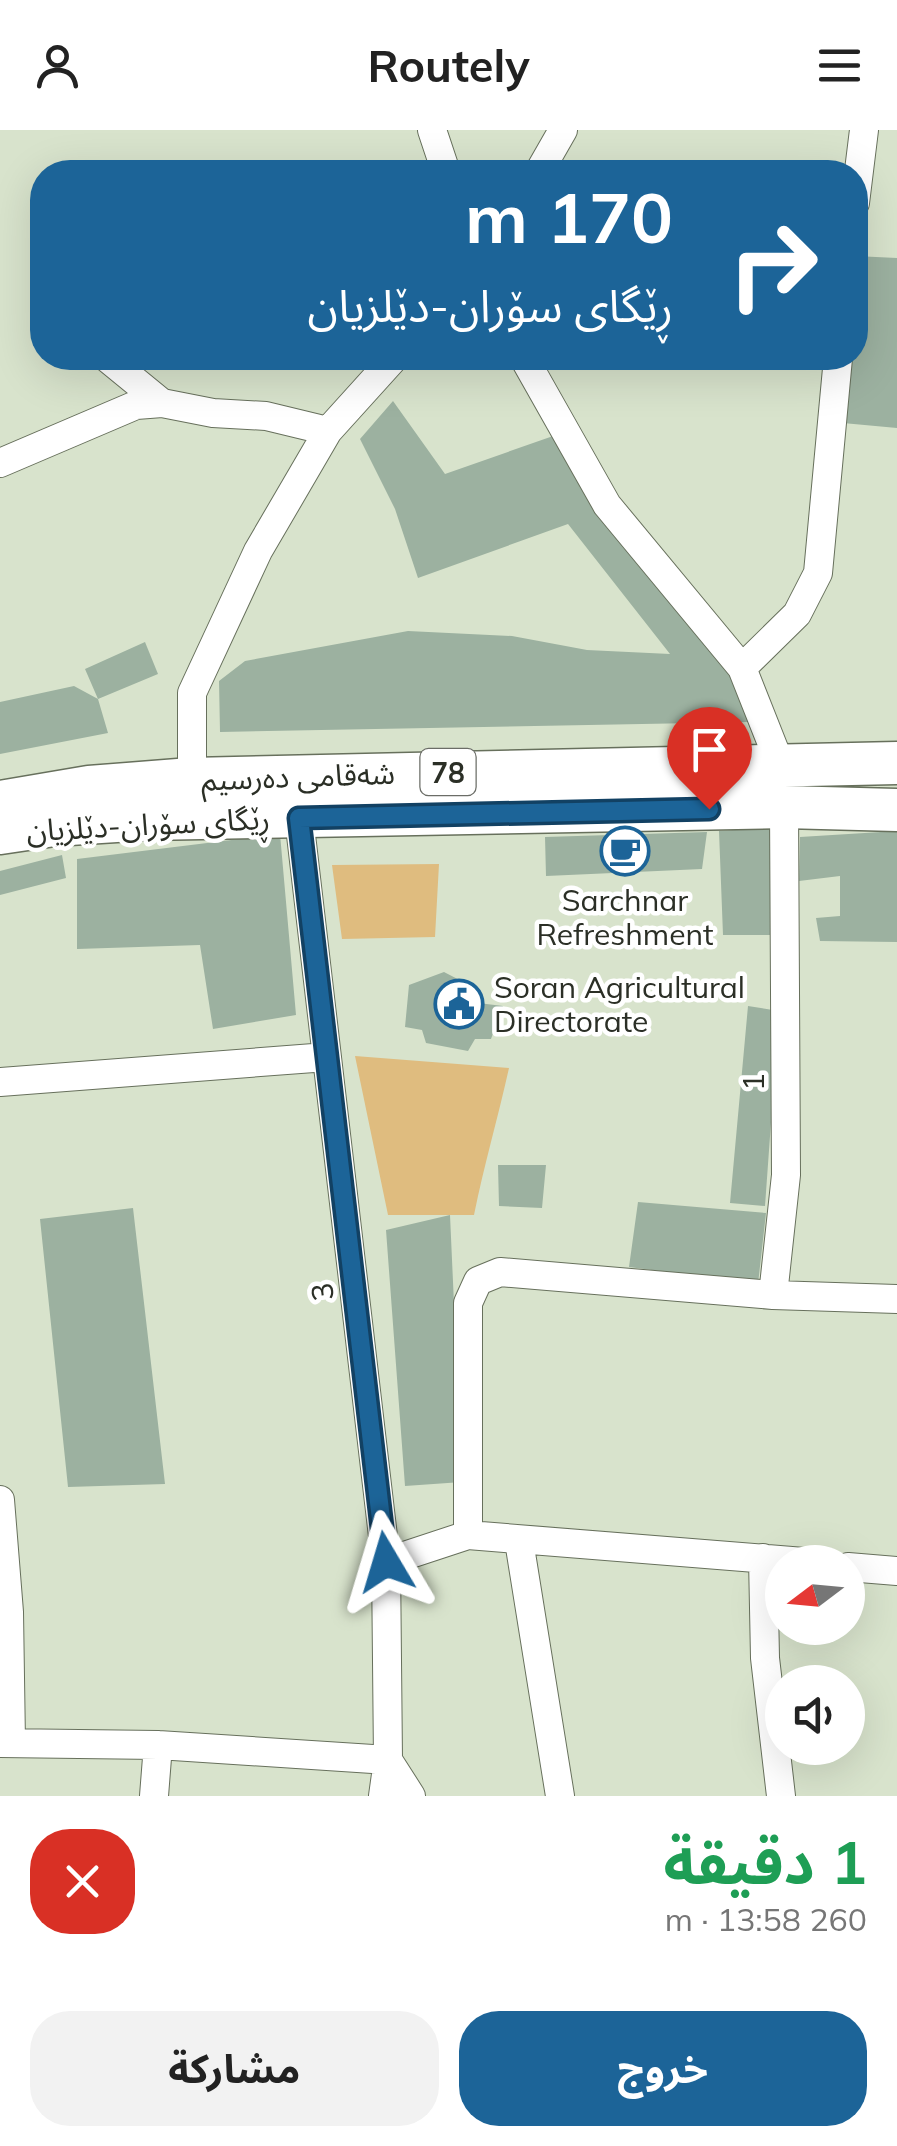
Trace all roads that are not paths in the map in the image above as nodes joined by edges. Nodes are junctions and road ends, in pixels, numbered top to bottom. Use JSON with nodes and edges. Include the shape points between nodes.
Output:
{"nodes":[{"id":1,"x":432,"y":130,"type":"edge"},
{"id":2,"x":563,"y":130,"type":"edge"},
{"id":3,"x":864,"y":130,"type":"edge"},
{"id":4,"x":442,"y":160,"type":"edge"},
{"id":5,"x":546,"y":160,"type":"edge"},
{"id":6,"x":860,"y":160,"type":"edge"},
{"id":7,"x":122,"y":370,"type":"edge"},
{"id":8,"x":383,"y":370,"type":"edge"},
{"id":9,"x":531,"y":370,"type":"edge"},
{"id":10,"x":837,"y":370,"type":"edge"},
{"id":11,"x":162,"y":403,"type":"junction"},
{"id":12,"x":328,"y":431,"type":"junction"},
{"id":13,"x":0,"y":463,"type":"edge"},
{"id":14,"x":742,"y":668,"type":"junction"},
{"id":15,"x":897,"y":763,"type":"edge"},
{"id":16,"x":780,"y":764,"type":"junction"},
{"id":17,"x":192,"y":799,"type":"junction"},
{"id":18,"x":0,"y":802,"type":"edge"},
{"id":19,"x":784,"y":807,"type":"junction"},
{"id":20,"x":897,"y":810,"type":"edge"},
{"id":21,"x":299,"y":818,"type":"junction"},
{"id":22,"x":0,"y":833,"type":"edge"},
{"id":23,"x":327,"y":1057,"type":"junction"},
{"id":24,"x":0,"y":1082,"type":"edge"},
{"id":25,"x":773,"y":1295,"type":"junction"},
{"id":26,"x":897,"y":1299,"type":"edge"},
{"id":27,"x":0,"y":1500,"type":"edge"},
{"id":28,"x":468,"y":1535,"type":"junction"},
{"id":29,"x":519,"y":1541,"type":"junction"},
{"id":30,"x":763,"y":1558,"type":"joint"},
{"id":31,"x":386,"y":1562,"type":"junction"},
{"id":32,"x":865,"y":1568,"type":"edge"},
{"id":33,"x":897,"y":1571,"type":"edge"},
{"id":34,"x":5,"y":1743,"type":"edge"},
{"id":35,"x":158,"y":1745,"type":"junction"},
{"id":36,"x":388,"y":1760,"type":"junction"},
{"id":37,"x":154,"y":1796,"type":"edge"},
{"id":38,"x":383,"y":1796,"type":"edge"},
{"id":39,"x":411,"y":1796,"type":"edge"},
{"id":40,"x":560,"y":1796,"type":"edge"},
{"id":41,"x":782,"y":1796,"type":"edge"}],
"edges":[{"from":1,"to":4,"type":"street"},
{"from":2,"to":5,"type":"street"},
{"from":3,"to":6,"type":"street"},
{"from":7,"to":11,"type":"street"},
{"from":8,"to":12,"type":"street"},
{"from":9,"to":14,"type":"street","via":[[607,505]]},
{"from":10,"to":14,"type":"street","via":[[818,573],[797,614]]},
{"from":11,"to":12,"type":"street"},
{"from":11,"to":13,"type":"street","via":[[136,405]]},
{"from":12,"to":17,"type":"street","via":[[258,551],[192,693]]},
{"from":14,"to":16,"type":"street"},
{"from":15,"to":16,"type":"main road","name":"شەقامی دەرسیم","number":"78"},
{"from":16,"to":17,"type":"main road","name":"شەقامی دەرسیم","number":"78"},
{"from":17,"to":18,"type":"main road","name":"شەقامی دەرسیم","number":"78","via":[[88,787]]},
{"from":17,"to":21,"type":"main road","name":"ڕێگای سۆران-دێلزیان","number":"78"},
{"from":17,"to":22,"type":"main road","name":"ڕێگای سۆران-دێلزیان","number":"78"},
{"from":19,"to":20,"type":"main road","name":"ڕێگای سۆران-دێلزیان","number":"78"},
{"from":19,"to":21,"type":"main road","name":"ڕێگای سۆران-دێلزیان","number":"78"},
{"from":19,"to":25,"type":"street","name":"1","via":[[786,1176]]},
{"from":21,"to":23,"type":"street","name":"3"},
{"from":23,"to":24,"type":"street"},
{"from":23,"to":31,"type":"street","name":"3"},
{"from":25,"to":26,"type":"street"},
{"from":25,"to":28,"type":"street","via":[[500,1272],[478,1281],[468,1303]]},
{"from":27,"to":34,"type":"street","via":[[9,1612]]},
{"from":28,"to":29,"type":"street"},
{"from":28,"to":31,"type":"street"},
{"from":29,"to":30,"type":"street"},
{"from":29,"to":40,"type":"street"},
{"from":30,"to":41,"type":"street","via":[[766,1676]]},
{"from":31,"to":36,"type":"street","name":"3"},
{"from":32,"to":33,"type":"street"},
{"from":34,"to":35,"type":"street"},
{"from":35,"to":36,"type":"street"},
{"from":35,"to":37,"type":"street"},
{"from":36,"to":38,"type":"street","name":"3"},
{"from":36,"to":39,"type":"street"}]}
